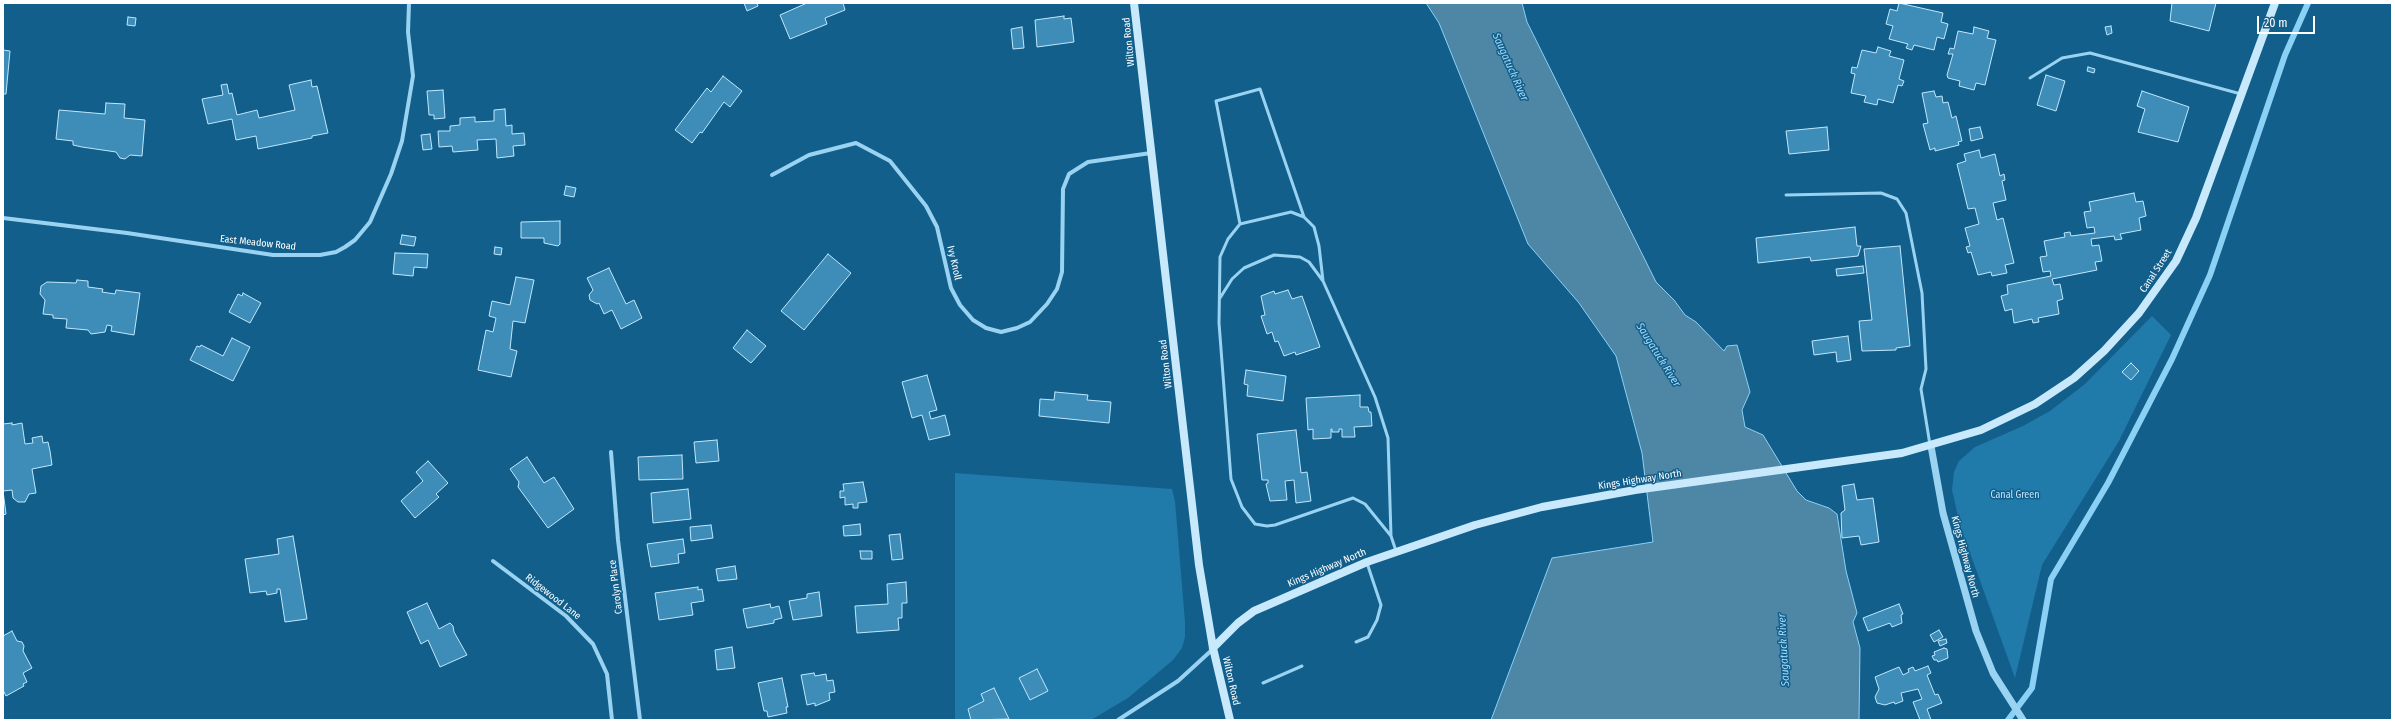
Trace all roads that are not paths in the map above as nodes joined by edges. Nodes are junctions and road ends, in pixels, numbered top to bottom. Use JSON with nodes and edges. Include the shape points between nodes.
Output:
{"nodes":[{"id":1,"x":409,"y":3,"type":"edge"},
{"id":2,"x":1134,"y":3,"type":"edge"},
{"id":3,"x":2275,"y":3,"type":"edge"},
{"id":4,"x":2030,"y":78,"type":"dead end"},
{"id":5,"x":2242,"y":94,"type":"junction"},
{"id":6,"x":1151,"y":153,"type":"junction"},
{"id":7,"x":772,"y":175,"type":"dead end"},
{"id":8,"x":1786,"y":195,"type":"dead end"},
{"id":9,"x":1304,"y":217,"type":"junction"},
{"id":10,"x":3,"y":218,"type":"edge"},
{"id":11,"x":1240,"y":224,"type":"junction"},
{"id":12,"x":1323,"y":281,"type":"junction"},
{"id":13,"x":1220,"y":299,"type":"junction"},
{"id":14,"x":1931,"y":446,"type":"junction"},
{"id":15,"x":611,"y":452,"type":"dead end"},
{"id":16,"x":1391,"y":536,"type":"junction"},
{"id":17,"x":1396,"y":551,"type":"junction"},
{"id":18,"x":493,"y":561,"type":"dead end"},
{"id":19,"x":1367,"y":562,"type":"junction"},
{"id":20,"x":1356,"y":642,"type":"dead end"},
{"id":21,"x":1214,"y":648,"type":"junction"},
{"id":22,"x":1302,"y":666,"type":"dead end"},
{"id":23,"x":1263,"y":683,"type":"dead end"},
{"id":24,"x":612,"y":720,"type":"edge"},
{"id":25,"x":640,"y":720,"type":"edge"},
{"id":26,"x":1118,"y":720,"type":"edge"},
{"id":27,"x":1230,"y":720,"type":"edge"},
{"id":28,"x":2023,"y":720,"type":"edge"}],
"edges":[{"from":1,"to":10,"type":"street","name":"East Meadow Road","via":[[408,32],[413,76],[402,141],[370,222],[359,236],[336,252],[320,255],[273,254]]},
{"from":2,"to":6,"type":"main road","name":"Wilton Road"},
{"from":3,"to":5,"type":"main road","name":"Canal Street"},
{"from":4,"to":5,"type":"lane","via":[[2062,58],[2090,53]]},
{"from":5,"to":14,"type":"main road","name":"Canal Street","via":[[2189,233],[2165,278],[2139,313],[2088,365],[2035,404],[1980,430]]},
{"from":6,"to":7,"type":"street","name":"Ivy Knoll","via":[[1088,162],[1069,174],[1063,189],[1063,258],[1057,289],[1030,322],[1002,332],[986,328],[973,320],[960,305],[951,288],[937,227],[926,206],[890,161],[856,143],[809,156]]},
{"from":6,"to":21,"type":"main road","name":"Wilton Road","via":[[1199,565]]},
{"from":8,"to":14,"type":"lane","via":[[1882,193],[1897,199],[1906,213],[1922,292],[1926,369],[1921,389]]},
{"from":9,"to":11,"type":"lane","via":[[1291,212]]},
{"from":9,"to":11,"type":"lane","via":[[1260,89],[1216,101]]},
{"from":9,"to":12,"type":"lane","via":[[1314,227]]},
{"from":11,"to":13,"type":"lane","via":[[1228,239],[1220,257]]},
{"from":12,"to":13,"type":"lane","via":[[1309,262],[1300,257],[1274,255],[1244,268],[1232,279]]},
{"from":12,"to":16,"type":"lane","via":[[1375,397],[1388,438]]},
{"from":13,"to":16,"type":"lane","via":[[1219,323],[1231,479],[1235,493],[1248,516],[1260,526],[1275,525],[1353,498],[1365,504]]},
{"from":14,"to":17,"type":"main road","name":"Kings Highway North","via":[[1890,455],[1635,490],[1542,507],[1501,517]]},
{"from":14,"to":28,"type":"street","name":"Kings Highway North","via":[[1943,513],[1980,644],[2001,686]]},
{"from":15,"to":25,"type":"street","name":"Carolyn Place","via":[[619,548]]},
{"from":16,"to":17,"type":"lane"},
{"from":17,"to":19,"type":"main road","name":"Kings Highway North"},
{"from":18,"to":24,"type":"street","name":"Ridgewood Lane","via":[[566,616],[593,644],[607,674]]},
{"from":19,"to":20,"type":"lane","via":[[1381,605],[1368,637]]},
{"from":19,"to":21,"type":"main road","name":"Kings Highway North","via":[[1254,611],[1238,623]]},
{"from":21,"to":26,"type":"street","name":"Kings Highway North","via":[[1178,681]]},
{"from":21,"to":27,"type":"main road","name":"Wilton Road"},
{"from":22,"to":23,"type":"lane"}]}
